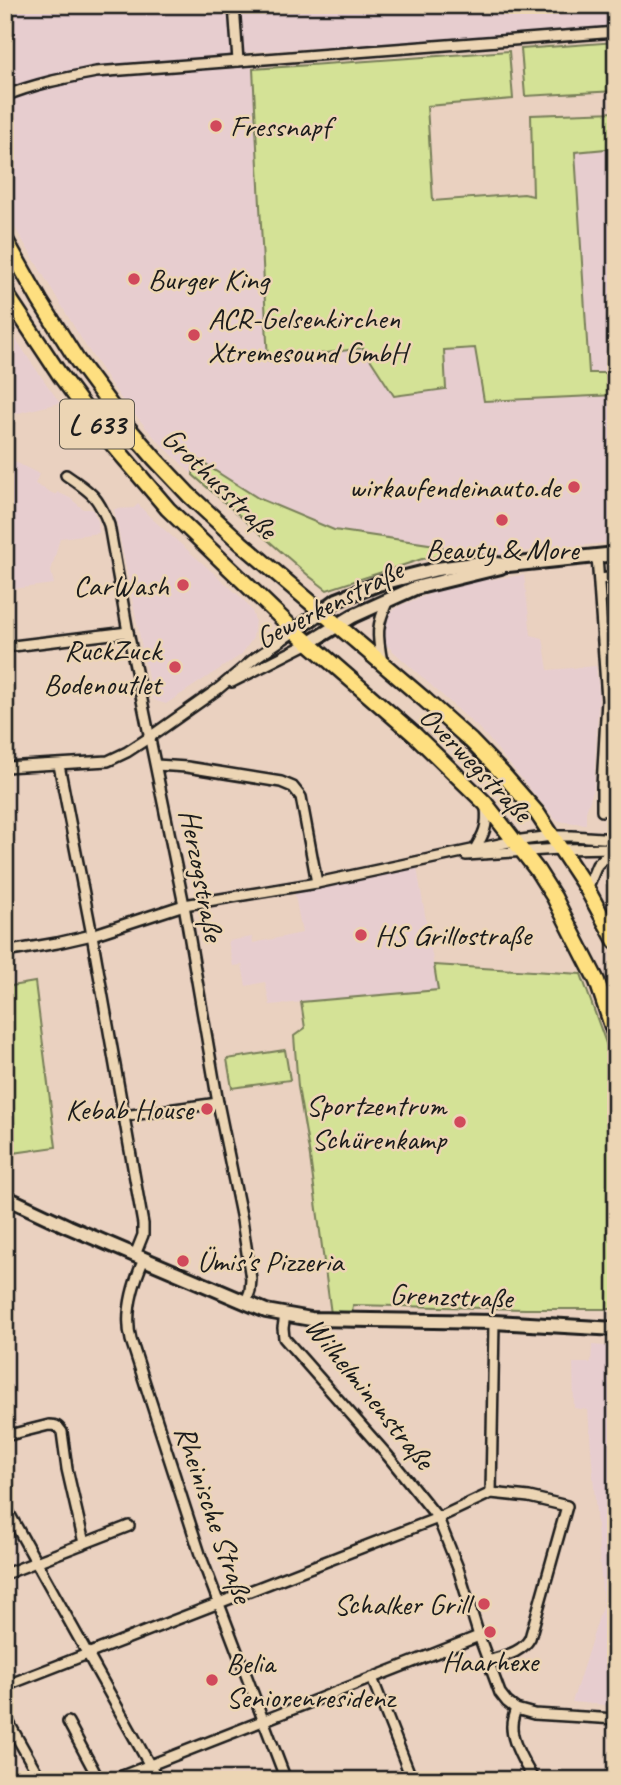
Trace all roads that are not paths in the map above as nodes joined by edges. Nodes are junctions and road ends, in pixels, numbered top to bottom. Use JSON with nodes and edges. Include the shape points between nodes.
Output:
{"nodes":[{"id":1,"x":234,"y":5,"type":"edge"},
{"id":2,"x":616,"y":32,"type":"edge"},
{"id":3,"x":238,"y":61,"type":"junction"},
{"id":4,"x":5,"y":96,"type":"edge"},
{"id":5,"x":5,"y":239,"type":"edge"},
{"id":6,"x":5,"y":292,"type":"edge"},
{"id":7,"x":66,"y":475,"type":"dead end"},
{"id":8,"x":616,"y":554,"type":"edge"},
{"id":9,"x":597,"y":556,"type":"junction"},
{"id":10,"x":508,"y":565,"type":"junction"},
{"id":11,"x":616,"y":577,"type":"edge"},
{"id":12,"x":600,"y":579,"type":"junction"},
{"id":13,"x":388,"y":600,"type":"junction"},
{"id":14,"x":322,"y":610,"type":"junction"},
{"id":15,"x":338,"y":625,"type":"junction"},
{"id":16,"x":295,"y":631,"type":"junction"},
{"id":17,"x":128,"y":632,"type":"junction"},
{"id":18,"x":309,"y":643,"type":"junction"},
{"id":19,"x":5,"y":646,"type":"edge"},
{"id":20,"x":382,"y":662,"type":"junction"},
{"id":21,"x":218,"y":689,"type":"junction"},
{"id":22,"x":150,"y":737,"type":"junction"},
{"id":23,"x":59,"y":765,"type":"junction"},
{"id":24,"x":156,"y":765,"type":"junction"},
{"id":25,"x":5,"y":767,"type":"edge"},
{"id":26,"x":485,"y":803,"type":"junction"},
{"id":27,"x":602,"y":811,"type":"dead end"},
{"id":28,"x":556,"y":842,"type":"junction"},
{"id":29,"x":615,"y":845,"type":"edge"},
{"id":30,"x":518,"y":846,"type":"junction"},
{"id":31,"x":475,"y":849,"type":"junction"},
{"id":32,"x":440,"y":856,"type":"junction"},
{"id":33,"x":317,"y":883,"type":"junction"},
{"id":34,"x":587,"y":889,"type":"junction"},
{"id":35,"x":184,"y":905,"type":"junction"},
{"id":36,"x":92,"y":935,"type":"junction"},
{"id":37,"x":616,"y":942,"type":"edge"},
{"id":38,"x":5,"y":952,"type":"edge"},
{"id":39,"x":616,"y":1038,"type":"edge"},
{"id":40,"x":218,"y":1103,"type":"junction"},
{"id":41,"x":124,"y":1116,"type":"junction"},
{"id":42,"x":5,"y":1197,"type":"edge"},
{"id":43,"x":139,"y":1257,"type":"junction"},
{"id":44,"x":246,"y":1302,"type":"junction"},
{"id":45,"x":285,"y":1315,"type":"junction"},
{"id":46,"x":494,"y":1322,"type":"junction"},
{"id":47,"x":616,"y":1329,"type":"edge"},
{"id":48,"x":5,"y":1436,"type":"edge"},
{"id":49,"x":491,"y":1493,"type":"junction"},
{"id":50,"x":5,"y":1506,"type":"edge"},
{"id":51,"x":438,"y":1518,"type":"junction"},
{"id":52,"x":129,"y":1526,"type":"dead end"},
{"id":53,"x":84,"y":1543,"type":"junction"},
{"id":54,"x":37,"y":1562,"type":"junction"},
{"id":55,"x":5,"y":1574,"type":"edge"},
{"id":56,"x":218,"y":1603,"type":"junction"},
{"id":57,"x":479,"y":1636,"type":"junction"},
{"id":58,"x":88,"y":1654,"type":"junction"},
{"id":59,"x":488,"y":1661,"type":"junction"},
{"id":60,"x":372,"y":1678,"type":"junction"},
{"id":61,"x":5,"y":1686,"type":"edge"},
{"id":62,"x":516,"y":1709,"type":"junction"},
{"id":63,"x":5,"y":1716,"type":"edge"},
{"id":64,"x":616,"y":1719,"type":"edge"},
{"id":65,"x":263,"y":1720,"type":"junction"},
{"id":66,"x":68,"y":1722,"type":"dead end"},
{"id":67,"x":150,"y":1765,"type":"junction"},
{"id":68,"x":41,"y":1780,"type":"edge"},
{"id":69,"x":99,"y":1780,"type":"edge"},
{"id":70,"x":112,"y":1780,"type":"edge"},
{"id":71,"x":158,"y":1780,"type":"edge"},
{"id":72,"x":286,"y":1780,"type":"edge"},
{"id":73,"x":412,"y":1780,"type":"edge"},
{"id":74,"x":534,"y":1780,"type":"edge"}],
"edges":[{"from":1,"to":3,"type":"street"},
{"from":2,"to":3,"type":"street"},
{"from":3,"to":4,"type":"street","via":[[96,72]]},
{"from":5,"to":14,"type":"main road","name":"Grothusstraße","number":"L 633","via":[[77,360],[123,422],[189,495]]},
{"from":6,"to":16,"type":"main road","name":"Grothusstraße","number":"L 633","via":[[60,375],[167,509]]},
{"from":7,"to":17,"type":"street","name":"Herzogstraße","via":[[90,491],[103,509]]},
{"from":8,"to":9,"type":"street","name":"Gewerkenstraße"},
{"from":9,"to":10,"type":"street","name":"Gewerkenstraße"},
{"from":9,"to":12,"type":"street"},
{"from":10,"to":13,"type":"street","name":"Gewerkenstraße","via":[[415,588]]},
{"from":10,"to":14,"type":"street","name":"Gewerkenstraße","via":[[437,569],[378,584]]},
{"from":11,"to":12,"type":"street"},
{"from":12,"to":27,"type":"street","via":[[607,700]]},
{"from":13,"to":15,"type":"street","name":"Gewerkenstraße"},
{"from":13,"to":20,"type":"street","via":[[378,625]]},
{"from":14,"to":15,"type":"main road","name":"Overwegstraße","number":"L 633"},
{"from":14,"to":16,"type":"street","name":"Gewerkenstraße"},
{"from":15,"to":18,"type":"street","name":"Gewerkenstraße"},
{"from":15,"to":20,"type":"main road","name":"Overwegstraße","number":"L 633"},
{"from":16,"to":18,"type":"main road","name":"Overwegstraße","number":"L 633"},
{"from":16,"to":21,"type":"street","name":"Gewerkenstraße"},
{"from":17,"to":19,"type":"street"},
{"from":17,"to":22,"type":"street","name":"Herzogstraße"},
{"from":18,"to":21,"type":"street","name":"Gewerkenstraße"},
{"from":18,"to":26,"type":"main road","name":"Overwegstraße","number":"L 633"},
{"from":20,"to":28,"type":"main road","name":"Overwegstraße","number":"L 633","via":[[502,773]]},
{"from":21,"to":22,"type":"street","name":"Gewerkenstraße"},
{"from":22,"to":23,"type":"street","name":"Gewerkenstraße","via":[[108,761]]},
{"from":22,"to":24,"type":"street","name":"Herzogstraße"},
{"from":23,"to":25,"type":"street","name":"Gewerkenstraße"},
{"from":23,"to":36,"type":"street","name":"Rheinische Straße"},
{"from":24,"to":33,"type":"street","via":[[293,787],[301,797]]},
{"from":24,"to":35,"type":"street","name":"Herzogstraße"},
{"from":26,"to":30,"type":"main road","name":"Overwegstraße","number":"L 633"},
{"from":26,"to":31,"type":"street","via":[[487,821]]},
{"from":28,"to":29,"type":"street"},
{"from":28,"to":29,"type":"street"},
{"from":28,"to":30,"type":"street"},
{"from":28,"to":30,"type":"street"},
{"from":28,"to":34,"type":"main road","name":"Overwegstraße","number":"L 633"},
{"from":29,"to":34,"type":"street","via":[[597,865]]},
{"from":30,"to":31,"type":"street"},
{"from":30,"to":32,"type":"street"},
{"from":30,"to":39,"type":"main road","name":"Overwegstraße","number":"L 633","via":[[554,897],[597,981]]},
{"from":31,"to":32,"type":"street"},
{"from":32,"to":33,"type":"street"},
{"from":33,"to":35,"type":"street"},
{"from":34,"to":37,"type":"main road","name":"Overwegstraße","number":"L 633"},
{"from":35,"to":36,"type":"street"},
{"from":35,"to":40,"type":"street","name":"Herzogstraße"},
{"from":36,"to":38,"type":"street"},
{"from":36,"to":41,"type":"street","name":"Rheinische Straße"},
{"from":40,"to":41,"type":"street"},
{"from":40,"to":44,"type":"street","name":"Herzogstraße","via":[[251,1279]]},
{"from":41,"to":43,"type":"street","name":"Rheinische Straße","via":[[144,1230]]},
{"from":42,"to":43,"type":"street","name":"Wilhelminenstraße"},
{"from":43,"to":44,"type":"street","name":"Wilhelminenstraße"},
{"from":43,"to":56,"type":"street","name":"Rheinische Straße","via":[[129,1331]]},
{"from":44,"to":45,"type":"street","name":"Wilhelminenstraße"},
{"from":45,"to":46,"type":"street","name":"Grenzstraße"},
{"from":45,"to":51,"type":"street","name":"Wilhelminenstraße","via":[[284,1338]]},
{"from":46,"to":47,"type":"street","name":"Grenzstraße"},
{"from":46,"to":49,"type":"street"},
{"from":48,"to":53,"type":"street","via":[[54,1424],[60,1428]]},
{"from":49,"to":51,"type":"street"},
{"from":49,"to":59,"type":"street","via":[[567,1506],[527,1645]]},
{"from":50,"to":54,"type":"street"},
{"from":51,"to":56,"type":"street"},
{"from":51,"to":57,"type":"street","name":"Wilhelminenstraße"},
{"from":52,"to":53,"type":"street"},
{"from":53,"to":54,"type":"street"},
{"from":54,"to":55,"type":"street"},
{"from":54,"to":58,"type":"street"},
{"from":56,"to":58,"type":"street"},
{"from":56,"to":65,"type":"street","name":"Rheinische Straße"},
{"from":57,"to":59,"type":"street","name":"Wilhelminenstraße"},
{"from":57,"to":60,"type":"street"},
{"from":58,"to":61,"type":"street"},
{"from":58,"to":67,"type":"street"},
{"from":59,"to":62,"type":"street","name":"Wilhelminenstraße","via":[[500,1693]]},
{"from":60,"to":65,"type":"street"},
{"from":60,"to":73,"type":"street"},
{"from":62,"to":64,"type":"street"},
{"from":62,"to":74,"type":"street","via":[[512,1732]]},
{"from":63,"to":68,"type":"street"},
{"from":65,"to":67,"type":"street"},
{"from":65,"to":72,"type":"street","name":"Rheinische Straße"},
{"from":66,"to":69,"type":"street"},
{"from":67,"to":70,"type":"street"},
{"from":67,"to":71,"type":"street"}]}
